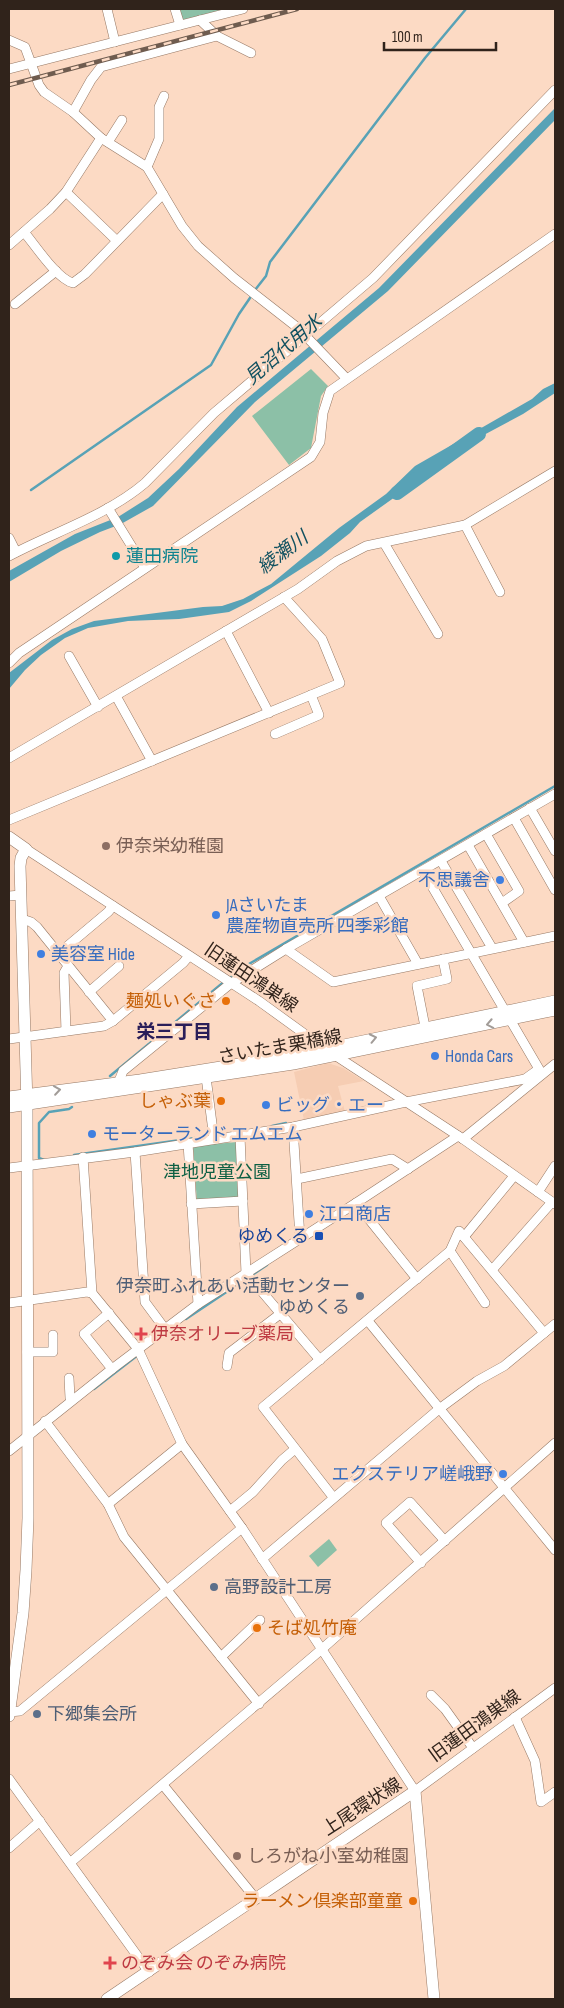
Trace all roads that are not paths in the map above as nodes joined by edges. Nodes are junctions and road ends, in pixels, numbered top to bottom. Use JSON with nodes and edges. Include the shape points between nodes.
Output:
{"nodes":[{"id":1,"x":107,"y":9,"type":"edge"},
{"id":2,"x":175,"y":9,"type":"edge"},
{"id":3,"x":243,"y":9,"type":"edge"},
{"id":4,"x":200,"y":20,"type":"junction"},
{"id":5,"x":180,"y":25,"type":"junction"},
{"id":6,"x":217,"y":36,"type":"junction"},
{"id":7,"x":9,"y":40,"type":"edge"},
{"id":8,"x":115,"y":42,"type":"junction"},
{"id":9,"x":251,"y":53,"type":"dead end"},
{"id":10,"x":30,"y":62,"type":"junction"},
{"id":11,"x":9,"y":69,"type":"edge"},
{"id":12,"x":555,"y":90,"type":"edge"},
{"id":13,"x":164,"y":96,"type":"dead end"},
{"id":14,"x":73,"y":112,"type":"junction"},
{"id":15,"x":122,"y":120,"type":"dead end"},
{"id":16,"x":104,"y":140,"type":"junction"},
{"id":17,"x":147,"y":167,"type":"junction"},
{"id":18,"x":66,"y":192,"type":"junction"},
{"id":19,"x":163,"y":194,"type":"junction"},
{"id":20,"x":24,"y":232,"type":"junction"},
{"id":21,"x":555,"y":234,"type":"edge"},
{"id":22,"x":116,"y":240,"type":"junction"},
{"id":23,"x":9,"y":244,"type":"edge"},
{"id":24,"x":56,"y":271,"type":"junction"},
{"id":25,"x":15,"y":304,"type":"dead end"},
{"id":26,"x":308,"y":338,"type":"junction"},
{"id":27,"x":346,"y":378,"type":"junction"},
{"id":28,"x":555,"y":471,"type":"edge"},
{"id":29,"x":110,"y":512,"type":"junction"},
{"id":30,"x":464,"y":525,"type":"junction"},
{"id":31,"x":9,"y":538,"type":"edge"},
{"id":32,"x":384,"y":542,"type":"junction"},
{"id":33,"x":12,"y":554,"type":"edge"},
{"id":34,"x":145,"y":568,"type":"junction"},
{"id":35,"x":500,"y":592,"type":"dead end"},
{"id":36,"x":284,"y":597,"type":"junction"},
{"id":37,"x":226,"y":631,"type":"junction"},
{"id":38,"x":438,"y":634,"type":"dead end"},
{"id":39,"x":68,"y":656,"type":"dead end"},
{"id":40,"x":9,"y":663,"type":"edge"},
{"id":41,"x":311,"y":695,"type":"junction"},
{"id":42,"x":116,"y":696,"type":"junction"},
{"id":43,"x":98,"y":707,"type":"junction"},
{"id":44,"x":269,"y":713,"type":"junction"},
{"id":45,"x":275,"y":734,"type":"dead end"},
{"id":46,"x":9,"y":758,"type":"edge"},
{"id":47,"x":152,"y":761,"type":"junction"},
{"id":48,"x":555,"y":794,"type":"edge"},
{"id":49,"x":530,"y":808,"type":"junction"},
{"id":50,"x":514,"y":818,"type":"junction"},
{"id":51,"x":9,"y":820,"type":"edge"},
{"id":52,"x":486,"y":834,"type":"junction"},
{"id":53,"x":9,"y":837,"type":"edge"},
{"id":54,"x":468,"y":845,"type":"junction"},
{"id":55,"x":26,"y":849,"type":"junction"},
{"id":56,"x":555,"y":851,"type":"edge"},
{"id":57,"x":441,"y":860,"type":"junction"},
{"id":58,"x":423,"y":871,"type":"junction"},
{"id":59,"x":552,"y":878,"type":"edge"},
{"id":60,"x":555,"y":890,"type":"edge"},
{"id":61,"x":15,"y":896,"type":"edge"},
{"id":62,"x":379,"y":896,"type":"junction"},
{"id":63,"x":502,"y":903,"type":"junction"},
{"id":64,"x":112,"y":906,"type":"junction"},
{"id":65,"x":22,"y":919,"type":"junction"},
{"id":66,"x":555,"y":936,"type":"edge"},
{"id":67,"x":524,"y":942,"type":"junction"},
{"id":68,"x":492,"y":948,"type":"junction"},
{"id":69,"x":286,"y":949,"type":"junction"},
{"id":70,"x":472,"y":953,"type":"junction"},
{"id":71,"x":58,"y":954,"type":"junction"},
{"id":72,"x":189,"y":956,"type":"junction"},
{"id":73,"x":442,"y":958,"type":"junction"},
{"id":74,"x":418,"y":964,"type":"junction"},
{"id":75,"x":68,"y":966,"type":"junction"},
{"id":76,"x":119,"y":966,"type":"dead end"},
{"id":77,"x":226,"y":981,"type":"junction"},
{"id":78,"x":89,"y":992,"type":"junction"},
{"id":79,"x":555,"y":1002,"type":"edge"},
{"id":80,"x":555,"y":1010,"type":"edge"},
{"id":81,"x":509,"y":1016,"type":"junction"},
{"id":82,"x":113,"y":1021,"type":"junction"},
{"id":83,"x":66,"y":1031,"type":"junction"},
{"id":84,"x":426,"y":1032,"type":"junction"},
{"id":85,"x":25,"y":1037,"type":"junction"},
{"id":86,"x":9,"y":1039,"type":"edge"},
{"id":87,"x":324,"y":1048,"type":"junction"},
{"id":88,"x":336,"y":1056,"type":"junction"},
{"id":89,"x":555,"y":1064,"type":"edge"},
{"id":90,"x":535,"y":1076,"type":"junction"},
{"id":91,"x":206,"y":1077,"type":"junction"},
{"id":92,"x":119,"y":1082,"type":"junction"},
{"id":93,"x":9,"y":1097,"type":"edge"},
{"id":94,"x":27,"y":1100,"type":"junction"},
{"id":95,"x":406,"y":1102,"type":"junction"},
{"id":96,"x":9,"y":1107,"type":"edge"},
{"id":97,"x":293,"y":1127,"type":"junction"},
{"id":98,"x":240,"y":1136,"type":"junction"},
{"id":99,"x":460,"y":1137,"type":"junction"},
{"id":100,"x":214,"y":1140,"type":"junction"},
{"id":101,"x":188,"y":1143,"type":"junction"},
{"id":102,"x":135,"y":1152,"type":"junction"},
{"id":103,"x":83,"y":1157,"type":"junction"},
{"id":104,"x":27,"y":1166,"type":"junction"},
{"id":105,"x":555,"y":1166,"type":"edge"},
{"id":106,"x":9,"y":1168,"type":"edge"},
{"id":107,"x":408,"y":1169,"type":"junction"},
{"id":108,"x":514,"y":1176,"type":"junction"},
{"id":109,"x":297,"y":1179,"type":"junction"},
{"id":110,"x":538,"y":1192,"type":"junction"},
{"id":111,"x":243,"y":1201,"type":"junction"},
{"id":112,"x":554,"y":1203,"type":"edge"},
{"id":113,"x":192,"y":1204,"type":"junction"},
{"id":114,"x":359,"y":1207,"type":"junction"},
{"id":115,"x":464,"y":1237,"type":"junction"},
{"id":116,"x":300,"y":1238,"type":"junction"},
{"id":117,"x":450,"y":1251,"type":"junction"},
{"id":118,"x":492,"y":1270,"type":"junction"},
{"id":119,"x":246,"y":1273,"type":"junction"},
{"id":120,"x":417,"y":1279,"type":"junction"},
{"id":121,"x":92,"y":1293,"type":"junction"},
{"id":122,"x":27,"y":1301,"type":"junction"},
{"id":123,"x":9,"y":1303,"type":"edge"},
{"id":124,"x":485,"y":1303,"type":"dead end"},
{"id":125,"x":198,"y":1304,"type":"junction"},
{"id":126,"x":109,"y":1313,"type":"junction"},
{"id":127,"x":280,"y":1314,"type":"junction"},
{"id":128,"x":368,"y":1321,"type":"junction"},
{"id":129,"x":555,"y":1324,"type":"edge"},
{"id":130,"x":165,"y":1329,"type":"junction"},
{"id":131,"x":544,"y":1333,"type":"junction"},
{"id":132,"x":53,"y":1335,"type":"dead end"},
{"id":133,"x":138,"y":1349,"type":"junction"},
{"id":134,"x":28,"y":1352,"type":"junction"},
{"id":135,"x":320,"y":1360,"type":"junction"},
{"id":136,"x":227,"y":1366,"type":"dead end"},
{"id":137,"x":112,"y":1369,"type":"junction"},
{"id":138,"x":69,"y":1378,"type":"dead end"},
{"id":139,"x":72,"y":1400,"type":"junction"},
{"id":140,"x":439,"y":1409,"type":"junction"},
{"id":141,"x":45,"y":1421,"type":"junction"},
{"id":142,"x":28,"y":1436,"type":"junction"},
{"id":143,"x":555,"y":1442,"type":"edge"},
{"id":144,"x":182,"y":1444,"type":"junction"},
{"id":145,"x":295,"y":1448,"type":"junction"},
{"id":146,"x":9,"y":1451,"type":"edge"},
{"id":147,"x":504,"y":1488,"type":"junction"},
{"id":148,"x":333,"y":1497,"type":"junction"},
{"id":149,"x":108,"y":1504,"type":"junction"},
{"id":150,"x":230,"y":1511,"type":"junction"},
{"id":151,"x":242,"y":1528,"type":"junction"},
{"id":152,"x":445,"y":1541,"type":"junction"},
{"id":153,"x":555,"y":1550,"type":"edge"},
{"id":154,"x":262,"y":1559,"type":"junction"},
{"id":155,"x":421,"y":1563,"type":"junction"},
{"id":156,"x":167,"y":1591,"type":"junction"},
{"id":157,"x":260,"y":1620,"type":"dead end"},
{"id":158,"x":322,"y":1650,"type":"junction"},
{"id":159,"x":221,"y":1657,"type":"junction"},
{"id":160,"x":555,"y":1688,"type":"edge"},
{"id":161,"x":431,"y":1695,"type":"dead end"},
{"id":162,"x":259,"y":1704,"type":"junction"},
{"id":163,"x":9,"y":1714,"type":"edge"},
{"id":164,"x":515,"y":1717,"type":"junction"},
{"id":165,"x":474,"y":1748,"type":"junction"},
{"id":166,"x":9,"y":1779,"type":"edge"},
{"id":167,"x":163,"y":1785,"type":"junction"},
{"id":168,"x":415,"y":1791,"type":"junction"},
{"id":169,"x":555,"y":1792,"type":"edge"},
{"id":170,"x":40,"y":1821,"type":"junction"},
{"id":171,"x":9,"y":1848,"type":"edge"},
{"id":172,"x":71,"y":1862,"type":"junction"},
{"id":173,"x":256,"y":1899,"type":"junction"},
{"id":174,"x":149,"y":1972,"type":"junction"},
{"id":175,"x":107,"y":1999,"type":"edge"},
{"id":176,"x":434,"y":1999,"type":"edge"}],
"edges":[{"from":1,"to":8,"type":"street"},
{"from":2,"to":5,"type":"street"},
{"from":3,"to":4,"type":"street"},
{"from":4,"to":5,"type":"street"},
{"from":4,"to":6,"type":"street"},
{"from":5,"to":8,"type":"street"},
{"from":6,"to":9,"type":"street"},
{"from":6,"to":14,"type":"street","via":[[101,67]]},
{"from":7,"to":10,"type":"street","via":[[25,47]]},
{"from":8,"to":10,"type":"street"},
{"from":10,"to":11,"type":"street"},
{"from":10,"to":14,"type":"street","via":[[44,92]]},
{"from":12,"to":26,"type":"street","via":[[373,278]]},
{"from":13,"to":17,"type":"street","via":[[159,107],[159,139]]},
{"from":14,"to":16,"type":"street"},
{"from":15,"to":16,"type":"street"},
{"from":16,"to":17,"type":"street"},
{"from":16,"to":18,"type":"street"},
{"from":17,"to":19,"type":"street"},
{"from":18,"to":20,"type":"street"},
{"from":18,"to":22,"type":"street"},
{"from":19,"to":22,"type":"street"},
{"from":19,"to":26,"type":"street","via":[[198,246]]},
{"from":20,"to":23,"type":"street"},
{"from":20,"to":24,"type":"street"},
{"from":21,"to":27,"type":"street"},
{"from":22,"to":24,"type":"street","via":[[73,283]]},
{"from":24,"to":25,"type":"street"},
{"from":26,"to":27,"type":"street"},
{"from":26,"to":29,"type":"street","via":[[214,413],[145,483]]},
{"from":27,"to":34,"type":"street","via":[[330,391],[323,412],[320,442],[311,456]]},
{"from":28,"to":30,"type":"street"},
{"from":29,"to":33,"type":"street"},
{"from":29,"to":34,"type":"street"},
{"from":30,"to":32,"type":"street"},
{"from":30,"to":35,"type":"street"},
{"from":31,"to":33,"type":"street"},
{"from":32,"to":36,"type":"street","via":[[366,546],[337,561]]},
{"from":32,"to":38,"type":"street"},
{"from":34,"to":40,"type":"street"},
{"from":36,"to":37,"type":"street"},
{"from":36,"to":41,"type":"street","via":[[322,639],[340,683]]},
{"from":37,"to":42,"type":"street"},
{"from":37,"to":44,"type":"street"},
{"from":39,"to":43,"type":"street"},
{"from":41,"to":44,"type":"street"},
{"from":41,"to":45,"type":"street","via":[[319,715]]},
{"from":42,"to":43,"type":"street"},
{"from":42,"to":47,"type":"street"},
{"from":43,"to":46,"type":"street"},
{"from":44,"to":47,"type":"street"},
{"from":47,"to":51,"type":"street"},
{"from":48,"to":49,"type":"street"},
{"from":49,"to":50,"type":"street"},
{"from":49,"to":56,"type":"street"},
{"from":50,"to":52,"type":"street"},
{"from":50,"to":59,"type":"street"},
{"from":52,"to":54,"type":"street"},
{"from":52,"to":63,"type":"street","via":[[519,891]]},
{"from":53,"to":55,"type":"main road"},
{"from":54,"to":57,"type":"street"},
{"from":54,"to":63,"type":"street"},
{"from":55,"to":61,"type":"main road","via":[[21,858]]},
{"from":55,"to":64,"type":"street","name":"旧蓮田鴻巣線"},
{"from":57,"to":58,"type":"street"},
{"from":57,"to":68,"type":"street"},
{"from":58,"to":62,"type":"street"},
{"from":58,"to":70,"type":"street"},
{"from":59,"to":60,"type":"street"},
{"from":61,"to":65,"type":"main road"},
{"from":62,"to":69,"type":"street"},
{"from":62,"to":74,"type":"street"},
{"from":63,"to":67,"type":"street"},
{"from":64,"to":71,"type":"street"},
{"from":64,"to":72,"type":"street","name":"旧蓮田鴻巣線"},
{"from":65,"to":71,"type":"street","via":[[37,927]]},
{"from":65,"to":85,"type":"main road"},
{"from":66,"to":67,"type":"street"},
{"from":67,"to":68,"type":"street"},
{"from":68,"to":70,"type":"street"},
{"from":69,"to":74,"type":"street","via":[[333,982]]},
{"from":69,"to":77,"type":"street"},
{"from":70,"to":73,"type":"street"},
{"from":70,"to":81,"type":"street"},
{"from":71,"to":75,"type":"street"},
{"from":72,"to":77,"type":"street","name":"旧蓮田鴻巣線"},
{"from":72,"to":82,"type":"street"},
{"from":73,"to":74,"type":"street"},
{"from":73,"to":84,"type":"street","via":[[447,979],[417,986]]},
{"from":75,"to":78,"type":"street"},
{"from":75,"to":83,"type":"street","via":[[64,973]]},
{"from":76,"to":78,"type":"street"},
{"from":77,"to":87,"type":"street","name":"旧蓮田鴻巣線"},
{"from":77,"to":92,"type":"street","via":[[123,1070]]},
{"from":78,"to":82,"type":"street"},
{"from":79,"to":81,"type":"main road","name":"さいたま栗橋線"},
{"from":80,"to":81,"type":"main road","name":"さいたま栗橋線"},
{"from":81,"to":84,"type":"main road","name":"さいたま栗橋線"},
{"from":81,"to":90,"type":"street","via":[[539,1069]]},
{"from":82,"to":83,"type":"street","via":[[104,1026]]},
{"from":83,"to":85,"type":"street"},
{"from":87,"to":84,"type":"main road","name":"さいたま栗橋線","one_way":true},
{"from":84,"to":88,"type":"main road","name":"さいたま栗橋線"},
{"from":85,"to":86,"type":"street"},
{"from":85,"to":94,"type":"main road"},
{"from":87,"to":88,"type":"street","name":"旧蓮田鴻巣線"},
{"from":87,"to":92,"type":"main road","name":"さいたま栗橋線"},
{"from":88,"to":91,"type":"main road","name":"さいたま栗橋線"},
{"from":88,"to":95,"type":"street","name":"旧蓮田鴻巣線"},
{"from":89,"to":90,"type":"street"},
{"from":90,"to":95,"type":"street"},
{"from":90,"to":99,"type":"street"},
{"from":91,"to":94,"type":"main road","name":"さいたま栗橋線"},
{"from":91,"to":100,"type":"street"},
{"from":94,"to":92,"type":"main road","name":"さいたま栗橋線","one_way":true},
{"from":93,"to":94,"type":"main road","name":"さいたま栗橋線"},
{"from":94,"to":96,"type":"main road","name":"さいたま栗橋線"},
{"from":94,"to":104,"type":"main road"},
{"from":95,"to":97,"type":"street"},
{"from":95,"to":99,"type":"street","name":"旧蓮田鴻巣線"},
{"from":97,"to":98,"type":"street"},
{"from":97,"to":109,"type":"street"},
{"from":98,"to":100,"type":"street"},
{"from":98,"to":111,"type":"street"},
{"from":99,"to":107,"type":"street"},
{"from":99,"to":108,"type":"street","name":"旧蓮田鴻巣線"},
{"from":100,"to":101,"type":"street"},
{"from":101,"to":102,"type":"street"},
{"from":101,"to":113,"type":"street"},
{"from":102,"to":103,"type":"street"},
{"from":102,"to":130,"type":"street","via":[[145,1302]]},
{"from":103,"to":104,"type":"street"},
{"from":103,"to":121,"type":"street"},
{"from":104,"to":106,"type":"street"},
{"from":104,"to":122,"type":"main road"},
{"from":105,"to":110,"type":"street"},
{"from":107,"to":109,"type":"street","via":[[392,1159]]},
{"from":107,"to":114,"type":"street"},
{"from":108,"to":110,"type":"street","name":"旧蓮田鴻巣線"},
{"from":108,"to":115,"type":"street"},
{"from":109,"to":116,"type":"street"},
{"from":110,"to":112,"type":"street","name":"旧蓮田鴻巣線"},
{"from":111,"to":113,"type":"street"},
{"from":111,"to":119,"type":"street"},
{"from":112,"to":118,"type":"street"},
{"from":113,"to":125,"type":"street"},
{"from":114,"to":116,"type":"street"},
{"from":114,"to":120,"type":"street"},
{"from":115,"to":117,"type":"street","via":[[459,1231]]},
{"from":115,"to":118,"type":"street"},
{"from":116,"to":119,"type":"street"},
{"from":117,"to":120,"type":"street"},
{"from":117,"to":124,"type":"street"},
{"from":118,"to":131,"type":"street"},
{"from":119,"to":125,"type":"street"},
{"from":119,"to":127,"type":"street"},
{"from":120,"to":128,"type":"street"},
{"from":121,"to":122,"type":"street"},
{"from":121,"to":126,"type":"street"},
{"from":122,"to":123,"type":"street"},
{"from":122,"to":134,"type":"main road"},
{"from":125,"to":130,"type":"street"},
{"from":126,"to":133,"type":"street"},
{"from":126,"to":137,"type":"street","via":[[84,1334]]},
{"from":127,"to":135,"type":"street"},
{"from":127,"to":136,"type":"street","via":[[229,1353]]},
{"from":128,"to":135,"type":"street"},
{"from":128,"to":140,"type":"street"},
{"from":129,"to":131,"type":"street"},
{"from":130,"to":133,"type":"street"},
{"from":131,"to":140,"type":"street","via":[[504,1366]]},
{"from":132,"to":134,"type":"street","via":[[53,1352]]},
{"from":133,"to":137,"type":"street"},
{"from":133,"to":144,"type":"street"},
{"from":134,"to":142,"type":"main road"},
{"from":135,"to":145,"type":"street","via":[[263,1407]]},
{"from":137,"to":139,"type":"street"},
{"from":138,"to":139,"type":"street"},
{"from":139,"to":141,"type":"street"},
{"from":140,"to":147,"type":"street"},
{"from":140,"to":148,"type":"street"},
{"from":141,"to":142,"type":"street"},
{"from":141,"to":149,"type":"street"},
{"from":142,"to":146,"type":"street"},
{"from":142,"to":163,"type":"main road","via":[[26,1570]]},
{"from":143,"to":147,"type":"street"},
{"from":144,"to":149,"type":"street"},
{"from":144,"to":150,"type":"street"},
{"from":145,"to":148,"type":"street"},
{"from":145,"to":150,"type":"street"},
{"from":147,"to":152,"type":"street"},
{"from":147,"to":153,"type":"street"},
{"from":148,"to":154,"type":"street"},
{"from":149,"to":156,"type":"street","via":[[124,1537]]},
{"from":150,"to":151,"type":"street"},
{"from":151,"to":154,"type":"street"},
{"from":151,"to":156,"type":"street"},
{"from":152,"to":155,"type":"street"},
{"from":152,"to":155,"type":"street","via":[[410,1502],[386,1523]]},
{"from":154,"to":158,"type":"street"},
{"from":155,"to":158,"type":"street"},
{"from":156,"to":159,"type":"street"},
{"from":156,"to":163,"type":"street","via":[[20,1711]]},
{"from":157,"to":159,"type":"street"},
{"from":158,"to":162,"type":"street"},
{"from":158,"to":168,"type":"street"},
{"from":159,"to":162,"type":"street"},
{"from":160,"to":164,"type":"street","name":"旧蓮田鴻巣線"},
{"from":161,"to":165,"type":"street"},
{"from":162,"to":167,"type":"street"},
{"from":164,"to":165,"type":"street","name":"旧蓮田鴻巣線"},
{"from":164,"to":169,"type":"street","via":[[535,1761],[541,1802]]},
{"from":165,"to":168,"type":"street","name":"旧蓮田鴻巣線"},
{"from":166,"to":170,"type":"street"},
{"from":167,"to":172,"type":"street"},
{"from":167,"to":173,"type":"street"},
{"from":168,"to":173,"type":"main road","name":"上尾環状線"},
{"from":168,"to":176,"type":"main road","name":"上尾環状線"},
{"from":170,"to":171,"type":"street"},
{"from":170,"to":172,"type":"street"},
{"from":172,"to":174,"type":"street"},
{"from":173,"to":174,"type":"main road","name":"上尾環状線"},
{"from":174,"to":175,"type":"main road","name":"上尾環状線"}]}
